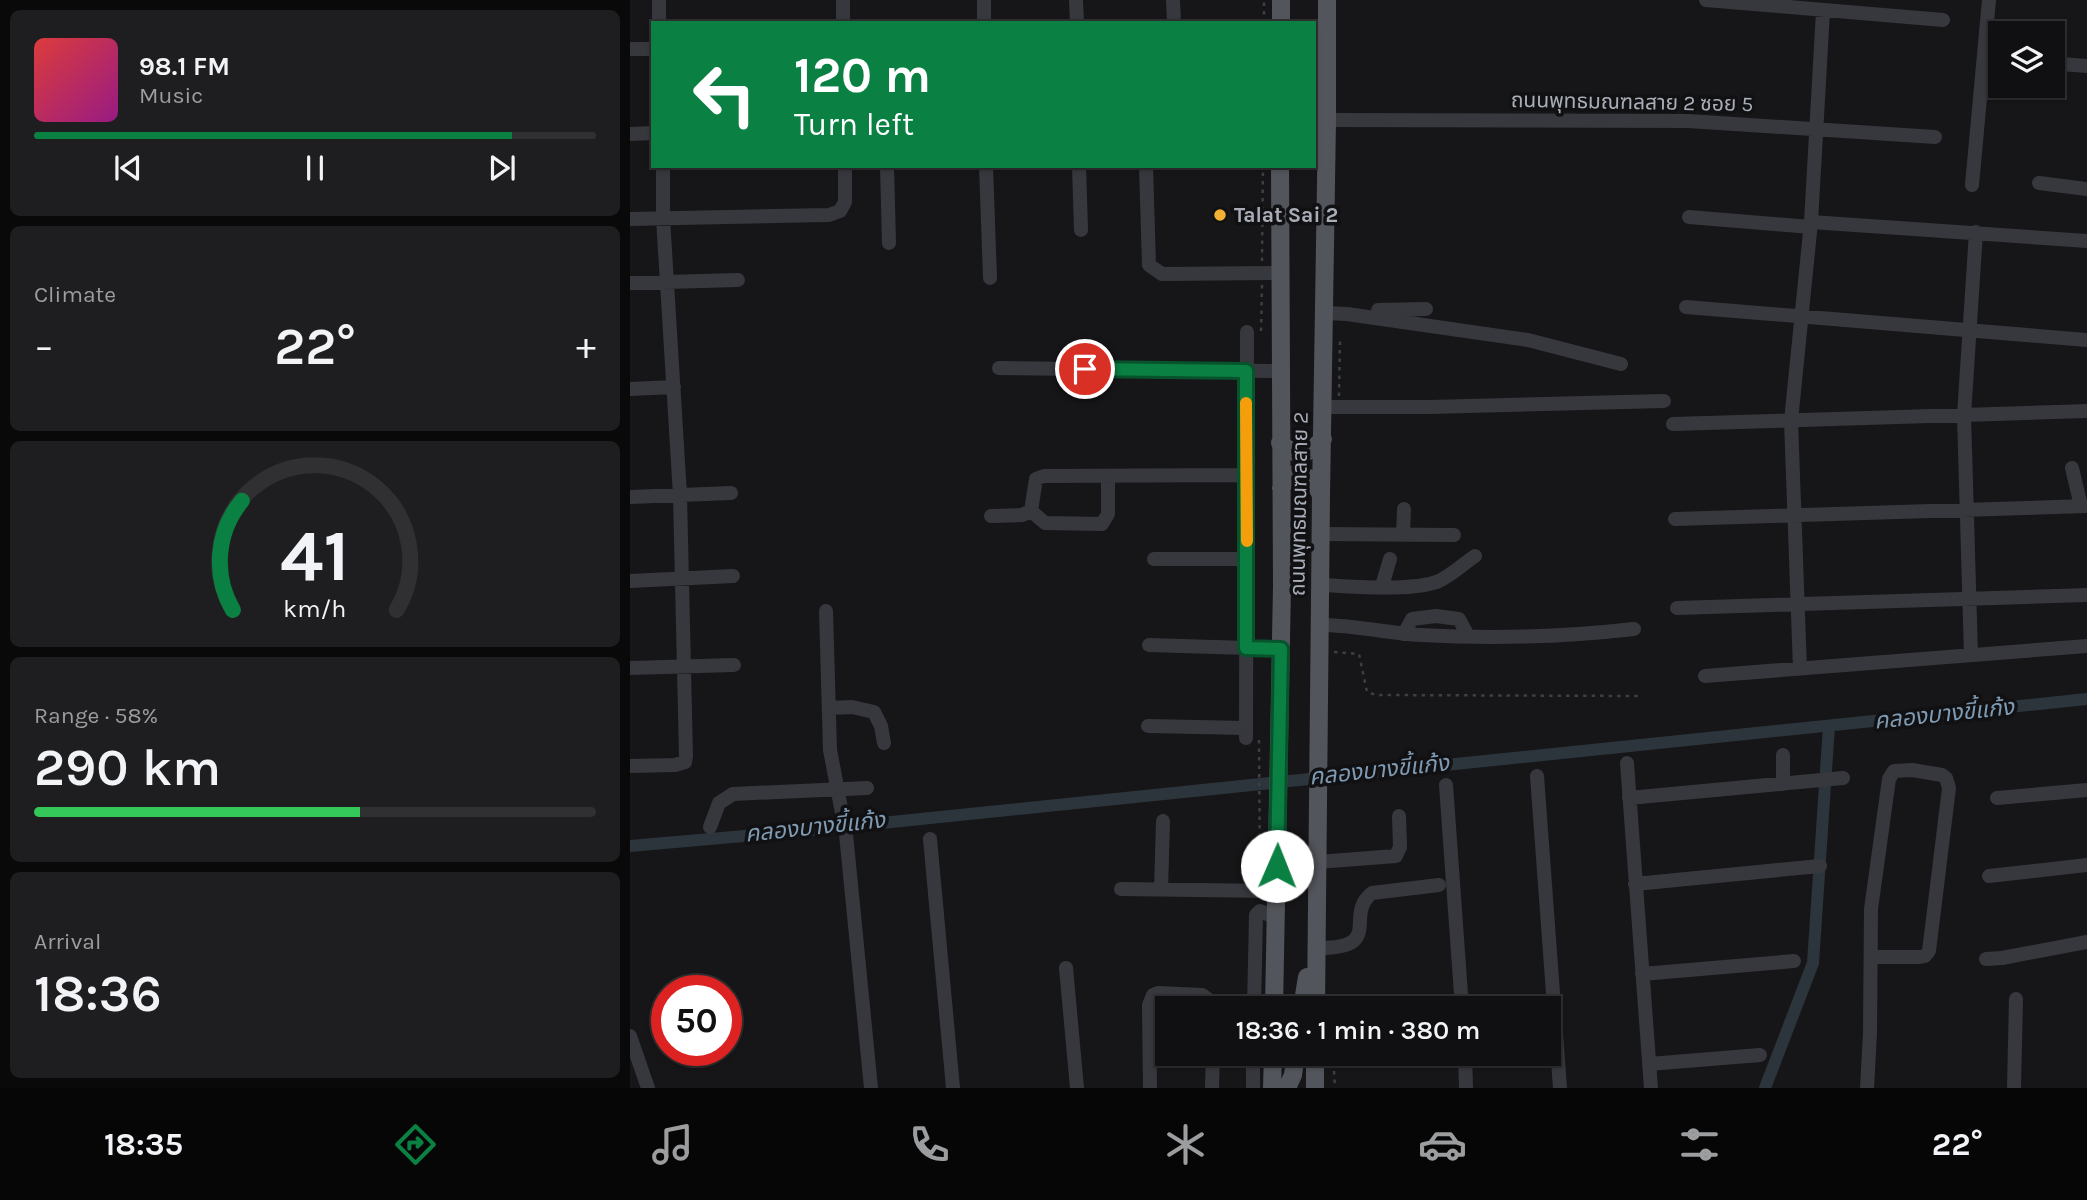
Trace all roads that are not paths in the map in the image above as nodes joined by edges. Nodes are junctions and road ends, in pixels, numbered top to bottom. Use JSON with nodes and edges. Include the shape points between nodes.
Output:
{"nodes":[{"id":1,"x":659,"y":0,"type":"edge"},
{"id":2,"x":843,"y":0,"type":"edge"},
{"id":3,"x":984,"y":0,"type":"edge"},
{"id":4,"x":1076,"y":0,"type":"edge"},
{"id":5,"x":1173,"y":0,"type":"edge"},
{"id":6,"x":1281,"y":0,"type":"edge"},
{"id":7,"x":1327,"y":0,"type":"edge"},
{"id":8,"x":1706,"y":0,"type":"edge"},
{"id":9,"x":1989,"y":0,"type":"edge"},
{"id":10,"x":1823,"y":11,"type":"junction"},
{"id":11,"x":1943,"y":20,"type":"dead end"},
{"id":12,"x":659,"y":21,"type":"edge"},
{"id":13,"x":843,"y":21,"type":"edge"},
{"id":14,"x":984,"y":21,"type":"edge"},
{"id":15,"x":1077,"y":21,"type":"edge"},
{"id":16,"x":1174,"y":21,"type":"edge"},
{"id":17,"x":1281,"y":21,"type":"edge"},
{"id":18,"x":630,"y":49,"type":"edge"},
{"id":19,"x":651,"y":49,"type":"edge"},
{"id":20,"x":2065,"y":64,"type":"edge"},
{"id":21,"x":2087,"y":66,"type":"edge"},
{"id":22,"x":1327,"y":120,"type":"junction"},
{"id":23,"x":1816,"y":129,"type":"junction"},
{"id":24,"x":651,"y":133,"type":"edge"},
{"id":25,"x":630,"y":134,"type":"edge"},
{"id":26,"x":1935,"y":137,"type":"dead end"},
{"id":27,"x":663,"y":168,"type":"edge"},
{"id":28,"x":845,"y":168,"type":"edge"},
{"id":29,"x":887,"y":168,"type":"edge"},
{"id":30,"x":986,"y":168,"type":"edge"},
{"id":31,"x":1079,"y":168,"type":"edge"},
{"id":32,"x":1146,"y":168,"type":"edge"},
{"id":33,"x":1280,"y":168,"type":"edge"},
{"id":34,"x":2039,"y":183,"type":"dead end"},
{"id":35,"x":1972,"y":185,"type":"dead end"},
{"id":36,"x":2087,"y":189,"type":"edge"},
{"id":37,"x":1689,"y":217,"type":"dead end"},
{"id":38,"x":630,"y":219,"type":"edge"},
{"id":39,"x":663,"y":219,"type":"junction"},
{"id":40,"x":1811,"y":224,"type":"junction"},
{"id":41,"x":1081,"y":230,"type":"dead end"},
{"id":42,"x":1976,"y":232,"type":"junction"},
{"id":43,"x":2087,"y":241,"type":"edge"},
{"id":44,"x":889,"y":243,"type":"dead end"},
{"id":45,"x":1280,"y":273,"type":"junction"},
{"id":46,"x":990,"y":278,"type":"dead end"},
{"id":47,"x":738,"y":280,"type":"dead end"},
{"id":48,"x":666,"y":282,"type":"junction"},
{"id":49,"x":630,"y":283,"type":"edge"},
{"id":50,"x":1686,"y":307,"type":"dead end"},
{"id":51,"x":1426,"y":309,"type":"dead end"},
{"id":52,"x":1325,"y":311,"type":"junction"},
{"id":53,"x":1801,"y":316,"type":"junction"},
{"id":54,"x":1969,"y":330,"type":"junction"},
{"id":55,"x":1247,"y":332,"type":"dead end"},
{"id":56,"x":2087,"y":340,"type":"edge"},
{"id":57,"x":1621,"y":364,"type":"dead end"},
{"id":58,"x":999,"y":368,"type":"dead end"},
{"id":59,"x":1246,"y":371,"type":"junction"},
{"id":60,"x":1281,"y":371,"type":"junction"},
{"id":61,"x":674,"y":387,"type":"junction"},
{"id":62,"x":630,"y":389,"type":"edge"},
{"id":63,"x":1664,"y":401,"type":"dead end"},
{"id":64,"x":1323,"y":407,"type":"junction"},
{"id":65,"x":2087,"y":411,"type":"edge"},
{"id":66,"x":1964,"y":415,"type":"junction"},
{"id":67,"x":1791,"y":421,"type":"junction"},
{"id":68,"x":1673,"y":424,"type":"dead end"},
{"id":69,"x":1323,"y":439,"type":"junction"},
{"id":70,"x":1280,"y":443,"type":"junction"},
{"id":71,"x":2072,"y":468,"type":"dead end"},
{"id":72,"x":1246,"y":475,"type":"junction"},
{"id":73,"x":1108,"y":476,"type":"junction"},
{"id":74,"x":1281,"y":488,"type":"junction"},
{"id":75,"x":731,"y":493,"type":"dead end"},
{"id":76,"x":680,"y":495,"type":"junction"},
{"id":77,"x":1321,"y":495,"type":"junction"},
{"id":78,"x":630,"y":497,"type":"edge"},
{"id":79,"x":2084,"y":506,"type":"edge"},
{"id":80,"x":1404,"y":509,"type":"dead end"},
{"id":81,"x":1031,"y":511,"type":"junction"},
{"id":82,"x":1966,"y":511,"type":"junction"},
{"id":83,"x":990,"y":516,"type":"dead end"},
{"id":84,"x":1794,"y":516,"type":"junction"},
{"id":85,"x":1675,"y":519,"type":"dead end"},
{"id":86,"x":1320,"y":534,"type":"junction"},
{"id":87,"x":1403,"y":535,"type":"junction"},
{"id":88,"x":1454,"y":535,"type":"dead end"},
{"id":89,"x":1475,"y":556,"type":"dead end"},
{"id":90,"x":1154,"y":559,"type":"dead end"},
{"id":91,"x":1247,"y":559,"type":"junction"},
{"id":92,"x":1390,"y":559,"type":"dead end"},
{"id":93,"x":733,"y":576,"type":"dead end"},
{"id":94,"x":681,"y":578,"type":"junction"},
{"id":95,"x":630,"y":581,"type":"edge"},
{"id":96,"x":1320,"y":585,"type":"junction"},
{"id":97,"x":1382,"y":586,"type":"junction"},
{"id":98,"x":2087,"y":595,"type":"edge"},
{"id":99,"x":1969,"y":598,"type":"junction"},
{"id":100,"x":1797,"y":605,"type":"junction"},
{"id":101,"x":1677,"y":608,"type":"dead end"},
{"id":102,"x":827,"y":611,"type":"dead end"},
{"id":103,"x":1320,"y":625,"type":"junction"},
{"id":104,"x":1634,"y":629,"type":"dead end"},
{"id":105,"x":1149,"y":645,"type":"dead end"},
{"id":106,"x":2087,"y":646,"type":"edge"},
{"id":107,"x":1246,"y":648,"type":"junction"},
{"id":108,"x":1281,"y":649,"type":"junction"},
{"id":109,"x":1971,"y":655,"type":"junction"},
{"id":110,"x":734,"y":665,"type":"dead end"},
{"id":111,"x":684,"y":666,"type":"junction"},
{"id":112,"x":630,"y":668,"type":"edge"},
{"id":113,"x":1800,"y":669,"type":"junction"},
{"id":114,"x":1705,"y":676,"type":"dead end"},
{"id":115,"x":830,"y":708,"type":"junction"},
{"id":116,"x":1148,"y":726,"type":"dead end"},
{"id":117,"x":884,"y":743,"type":"dead end"},
{"id":118,"x":1783,"y":755,"type":"dead end"},
{"id":119,"x":1627,"y":763,"type":"dead end"},
{"id":120,"x":630,"y":766,"type":"edge"},
{"id":121,"x":1537,"y":776,"type":"dead end"},
{"id":122,"x":1843,"y":778,"type":"dead end"},
{"id":123,"x":1783,"y":784,"type":"junction"},
{"id":124,"x":1446,"y":785,"type":"dead end"},
{"id":125,"x":867,"y":788,"type":"dead end"},
{"id":126,"x":837,"y":789,"type":"junction"},
{"id":127,"x":2087,"y":790,"type":"edge"},
{"id":128,"x":1629,"y":798,"type":"junction"},
{"id":129,"x":1997,"y":798,"type":"dead end"},
{"id":130,"x":1399,"y":816,"type":"dead end"},
{"id":131,"x":1163,"y":821,"type":"dead end"},
{"id":132,"x":710,"y":827,"type":"dead end"},
{"id":133,"x":930,"y":839,"type":"dead end"},
{"id":134,"x":1317,"y":862,"type":"junction"},
{"id":135,"x":2087,"y":865,"type":"edge"},
{"id":136,"x":1820,"y":866,"type":"dead end"},
{"id":137,"x":1989,"y":876,"type":"dead end"},
{"id":138,"x":1635,"y":884,"type":"junction"},
{"id":139,"x":1439,"y":885,"type":"dead end"},
{"id":140,"x":1121,"y":889,"type":"dead end"},
{"id":141,"x":1161,"y":890,"type":"junction"},
{"id":142,"x":1277,"y":891,"type":"junction"},
{"id":143,"x":1317,"y":904,"type":"junction"},
{"id":144,"x":1277,"y":918,"type":"junction"},
{"id":145,"x":2087,"y":942,"type":"edge"},
{"id":146,"x":1316,"y":948,"type":"junction"},
{"id":147,"x":1872,"y":957,"type":"junction"},
{"id":148,"x":1986,"y":959,"type":"dead end"},
{"id":149,"x":1794,"y":961,"type":"dead end"},
{"id":150,"x":1066,"y":968,"type":"dead end"},
{"id":151,"x":1642,"y":974,"type":"junction"},
{"id":152,"x":1203,"y":996,"type":"edge"},
{"id":153,"x":1254,"y":996,"type":"edge"},
{"id":154,"x":1274,"y":996,"type":"edge"},
{"id":155,"x":1304,"y":996,"type":"edge"},
{"id":156,"x":1316,"y":996,"type":"edge"},
{"id":157,"x":1461,"y":996,"type":"edge"},
{"id":158,"x":2016,"y":999,"type":"dead end"},
{"id":159,"x":630,"y":1036,"type":"edge"},
{"id":160,"x":1760,"y":1055,"type":"dead end"},
{"id":161,"x":1649,"y":1064,"type":"junction"},
{"id":162,"x":1213,"y":1066,"type":"edge"},
{"id":163,"x":1253,"y":1066,"type":"edge"},
{"id":164,"x":1273,"y":1066,"type":"edge"},
{"id":165,"x":1294,"y":1066,"type":"edge"},
{"id":166,"x":1315,"y":1066,"type":"edge"},
{"id":167,"x":1465,"y":1066,"type":"edge"},
{"id":168,"x":648,"y":1088,"type":"edge"},
{"id":169,"x":871,"y":1088,"type":"edge"},
{"id":170,"x":953,"y":1088,"type":"edge"},
{"id":171,"x":1077,"y":1088,"type":"edge"},
{"id":172,"x":1150,"y":1088,"type":"edge"},
{"id":173,"x":1212,"y":1088,"type":"edge"},
{"id":174,"x":1253,"y":1088,"type":"edge"},
{"id":175,"x":1272,"y":1088,"type":"edge"},
{"id":176,"x":1287,"y":1088,"type":"edge"},
{"id":177,"x":1315,"y":1088,"type":"edge"},
{"id":178,"x":1466,"y":1088,"type":"edge"},
{"id":179,"x":1560,"y":1088,"type":"edge"},
{"id":180,"x":1651,"y":1088,"type":"edge"},
{"id":181,"x":1867,"y":1088,"type":"edge"},
{"id":182,"x":2014,"y":1088,"type":"edge"}],
"edges":[{"from":1,"to":12,"type":"street"},
{"from":2,"to":13,"type":"street"},
{"from":3,"to":14,"type":"street"},
{"from":4,"to":15,"type":"street"},
{"from":5,"to":16,"type":"street"},
{"from":6,"to":17,"type":"main road"},
{"from":7,"to":22,"type":"main road","name":"ถนนพุทธมณฑลสาย 2"},
{"from":8,"to":10,"type":"street"},
{"from":9,"to":35,"type":"street"},
{"from":10,"to":11,"type":"street"},
{"from":10,"to":23,"type":"street"},
{"from":18,"to":19,"type":"street"},
{"from":20,"to":21,"type":"street"},
{"from":22,"to":23,"type":"street","name":"ถนนพุทธมณฑลสาย 2 ซอย 5","via":[[1689,121]]},
{"from":22,"to":52,"type":"main road","name":"ถนนพุทธมณฑลสาย 2"},
{"from":23,"to":26,"type":"street","name":"ถนนพุทธมณฑลสาย 2 ซอย 5"},
{"from":23,"to":40,"type":"street"},
{"from":24,"to":25,"type":"street"},
{"from":27,"to":39,"type":"street"},
{"from":28,"to":39,"type":"street","via":[[845,202],[840,211],[829,215]]},
{"from":29,"to":44,"type":"street"},
{"from":30,"to":46,"type":"street"},
{"from":31,"to":41,"type":"street"},
{"from":32,"to":45,"type":"street","via":[[1149,265],[1156,271]]},
{"from":33,"to":45,"type":"main road","name":"ถนนพุทธมณฑลสาย 2"},
{"from":34,"to":36,"type":"street"},
{"from":37,"to":40,"type":"street"},
{"from":38,"to":39,"type":"street"},
{"from":39,"to":48,"type":"street"},
{"from":40,"to":42,"type":"street"},
{"from":40,"to":53,"type":"street"},
{"from":42,"to":43,"type":"street"},
{"from":42,"to":54,"type":"street"},
{"from":45,"to":60,"type":"main road","name":"ถนนพุทธมณฑลสาย 2"},
{"from":47,"to":48,"type":"street"},
{"from":48,"to":49,"type":"street"},
{"from":48,"to":61,"type":"street"},
{"from":50,"to":53,"type":"street"},
{"from":51,"to":52,"type":"street"},
{"from":52,"to":57,"type":"street","via":[[1528,340]]},
{"from":52,"to":64,"type":"main road","name":"ถนนพุทธมณฑลสาย 2"},
{"from":53,"to":54,"type":"street"},
{"from":53,"to":67,"type":"street"},
{"from":54,"to":56,"type":"street"},
{"from":54,"to":66,"type":"street"},
{"from":55,"to":59,"type":"street"},
{"from":58,"to":59,"type":"street"},
{"from":59,"to":60,"type":"street"},
{"from":59,"to":72,"type":"street"},
{"from":60,"to":70,"type":"main road","name":"ถนนพุทธมณฑลสาย 2"},
{"from":61,"to":62,"type":"street"},
{"from":61,"to":76,"type":"street"},
{"from":63,"to":64,"type":"street"},
{"from":64,"to":69,"type":"main road","name":"ถนนพุทธมณฑลสาย 2"},
{"from":65,"to":66,"type":"street"},
{"from":66,"to":67,"type":"street"},
{"from":66,"to":82,"type":"street"},
{"from":67,"to":68,"type":"street"},
{"from":67,"to":84,"type":"street"},
{"from":69,"to":70,"type":"main road","via":[[1304,453]]},
{"from":69,"to":77,"type":"main road","name":"ถนนพุทธมณฑลสาย 2"},
{"from":70,"to":74,"type":"main road","name":"ถนนพุทธมณฑลสาย 2"},
{"from":71,"to":79,"type":"street"},
{"from":72,"to":73,"type":"street"},
{"from":72,"to":91,"type":"street"},
{"from":73,"to":81,"type":"street","via":[[1036,479]]},
{"from":73,"to":81,"type":"street","via":[[1108,514],[1102,524],[1045,523]]},
{"from":74,"to":77,"type":"main road","via":[[1290,475],[1306,476]]},
{"from":74,"to":108,"type":"main road","name":"ถนนพุทธมณฑลสาย 2"},
{"from":75,"to":76,"type":"street"},
{"from":76,"to":78,"type":"street"},
{"from":76,"to":94,"type":"street"},
{"from":77,"to":86,"type":"main road","name":"ถนนพุทธมณฑลสาย 2"},
{"from":79,"to":82,"type":"street"},
{"from":80,"to":87,"type":"street"},
{"from":81,"to":83,"type":"street"},
{"from":82,"to":84,"type":"street"},
{"from":82,"to":99,"type":"street"},
{"from":84,"to":85,"type":"street"},
{"from":84,"to":100,"type":"street"},
{"from":86,"to":87,"type":"street"},
{"from":86,"to":96,"type":"main road","name":"ถนนพุทธมณฑลสาย 2"},
{"from":87,"to":88,"type":"street"},
{"from":89,"to":97,"type":"street","via":[[1433,583]]},
{"from":90,"to":91,"type":"street"},
{"from":91,"to":107,"type":"street"},
{"from":92,"to":97,"type":"street"},
{"from":93,"to":94,"type":"street"},
{"from":94,"to":95,"type":"street"},
{"from":94,"to":111,"type":"street"},
{"from":96,"to":97,"type":"street"},
{"from":96,"to":103,"type":"main road","name":"ถนนพุทธมณฑลสาย 2"},
{"from":98,"to":99,"type":"street"},
{"from":99,"to":100,"type":"street"},
{"from":99,"to":109,"type":"street"},
{"from":100,"to":101,"type":"street"},
{"from":100,"to":113,"type":"street"},
{"from":102,"to":115,"type":"street"},
{"from":103,"to":104,"type":"street","via":[[1468,636]]},
{"from":103,"to":134,"type":"main road","name":"ถนนพุทธมณฑลสาย 2"},
{"from":105,"to":107,"type":"street"},
{"from":106,"to":109,"type":"street"},
{"from":107,"to":108,"type":"street"},
{"from":107,"to":116,"type":"street","via":[[1250,734]]},
{"from":108,"to":142,"type":"main road","name":"ถนนพุทธมณฑลสาย 2"},
{"from":109,"to":113,"type":"street"},
{"from":110,"to":111,"type":"street"},
{"from":111,"to":112,"type":"street"},
{"from":111,"to":120,"type":"street","via":[[685,762]]},
{"from":113,"to":114,"type":"street"},
{"from":115,"to":117,"type":"street","via":[[874,712]]},
{"from":115,"to":126,"type":"street","via":[[830,750]]},
{"from":118,"to":123,"type":"street"},
{"from":119,"to":128,"type":"street"},
{"from":121,"to":179,"type":"street"},
{"from":122,"to":123,"type":"street"},
{"from":123,"to":128,"type":"street"},
{"from":124,"to":157,"type":"street"},
{"from":125,"to":126,"type":"street"},
{"from":126,"to":132,"type":"street","via":[[733,794],[719,803]]},
{"from":126,"to":169,"type":"street","via":[[846,834]]},
{"from":127,"to":129,"type":"street"},
{"from":128,"to":138,"type":"street"},
{"from":130,"to":134,"type":"street","via":[[1396,856]]},
{"from":131,"to":141,"type":"street"},
{"from":133,"to":170,"type":"street"},
{"from":134,"to":143,"type":"main road","name":"ถนนพุทธมณฑลสาย 2"},
{"from":135,"to":137,"type":"street"},
{"from":136,"to":138,"type":"street"},
{"from":138,"to":151,"type":"street"},
{"from":139,"to":146,"type":"street","via":[[1372,893],[1363,906],[1354,942],[1341,948]]},
{"from":140,"to":141,"type":"street"},
{"from":141,"to":142,"type":"street"},
{"from":142,"to":144,"type":"main road","name":"ถนนพุทธมณฑลสาย 2"},
{"from":143,"to":146,"type":"main road","name":"ถนนพุทธมณฑลสาย 2"},
{"from":143,"to":155,"type":"main road"},
{"from":144,"to":153,"type":"street","via":[[1260,911],[1256,915]]},
{"from":144,"to":154,"type":"main road","name":"ถนนพุทธมณฑลสาย 2"},
{"from":145,"to":148,"type":"street"},
{"from":146,"to":156,"type":"main road","name":"ถนนพุทธมณฑลสาย 2"},
{"from":147,"to":147,"type":"street","via":[[1920,957],[1929,951],[1949,788],[1942,775],[1903,770],[1894,771],[1889,779],[1873,885]]},
{"from":147,"to":181,"type":"street"},
{"from":149,"to":151,"type":"street"},
{"from":150,"to":171,"type":"street"},
{"from":151,"to":161,"type":"street"},
{"from":152,"to":172,"type":"street","via":[[1153,995],[1149,1005]]},
{"from":158,"to":182,"type":"street"},
{"from":159,"to":168,"type":"street"},
{"from":160,"to":161,"type":"street"},
{"from":161,"to":180,"type":"street"},
{"from":162,"to":173,"type":"street"},
{"from":163,"to":174,"type":"street"},
{"from":164,"to":175,"type":"main road"},
{"from":165,"to":176,"type":"main road"},
{"from":166,"to":177,"type":"main road"},
{"from":167,"to":178,"type":"street"}]}
